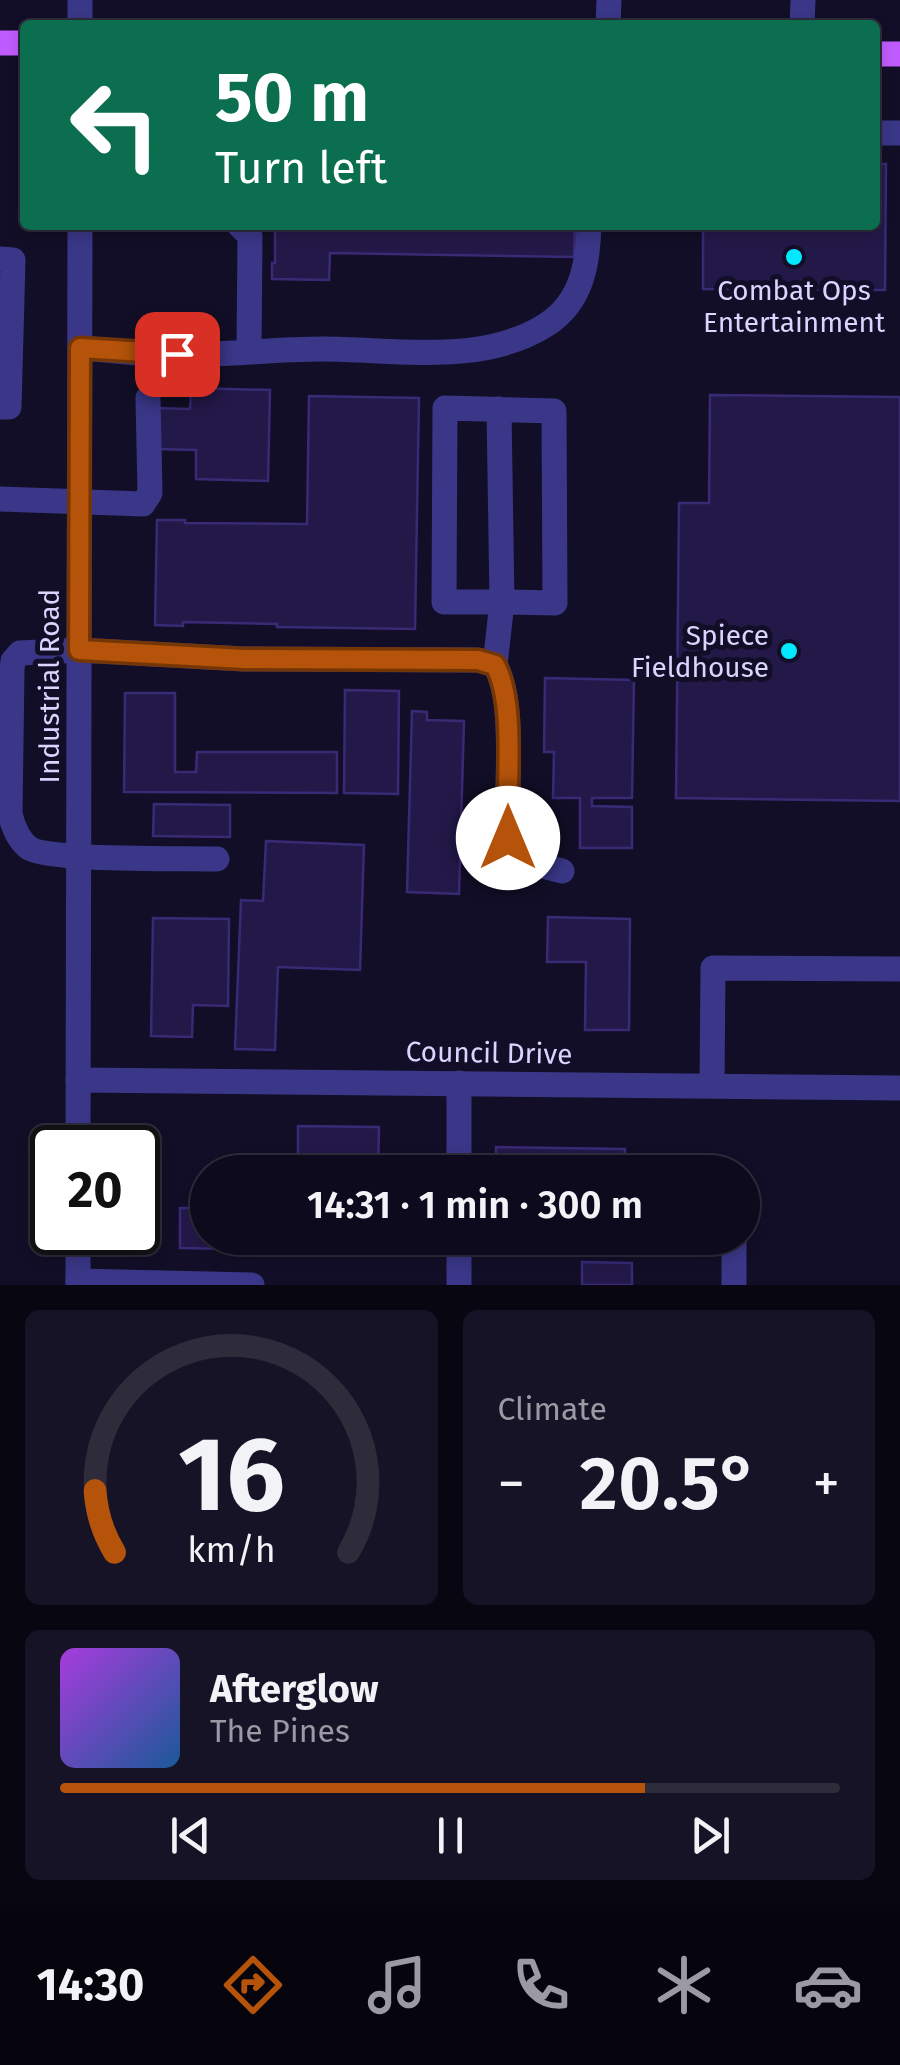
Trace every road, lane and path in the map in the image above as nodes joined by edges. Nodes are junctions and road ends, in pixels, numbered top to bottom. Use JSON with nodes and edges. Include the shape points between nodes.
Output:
{"nodes":[{"id":1,"x":80,"y":230,"type":"edge"},
{"id":2,"x":244,"y":230,"type":"edge"},
{"id":3,"x":589,"y":230,"type":"edge"},
{"id":4,"x":0,"y":259,"type":"edge"},
{"id":5,"x":80,"y":348,"type":"junction"},
{"id":6,"x":250,"y":352,"type":"junction"},
{"id":7,"x":148,"y":398,"type":"dead end"},
{"id":8,"x":0,"y":407,"type":"edge"},
{"id":9,"x":499,"y":409,"type":"junction"},
{"id":10,"x":0,"y":499,"type":"edge"},
{"id":11,"x":79,"y":502,"type":"junction"},
{"id":12,"x":502,"y":602,"type":"junction"},
{"id":13,"x":79,"y":650,"type":"junction"},
{"id":14,"x":495,"y":665,"type":"junction"},
{"id":15,"x":78,"y":855,"type":"junction"},
{"id":16,"x":217,"y":859,"type":"dead end"},
{"id":17,"x":562,"y":872,"type":"dead end"},
{"id":18,"x":900,"y":969,"type":"edge"},
{"id":19,"x":78,"y":1080,"type":"junction"},
{"id":20,"x":459,"y":1083,"type":"junction"},
{"id":21,"x":712,"y":1086,"type":"junction"},
{"id":22,"x":900,"y":1088,"type":"edge"},
{"id":23,"x":78,"y":1125,"type":"edge"},
{"id":24,"x":459,"y":1155,"type":"edge"},
{"id":25,"x":78,"y":1255,"type":"edge"},
{"id":26,"x":459,"y":1255,"type":"edge"},
{"id":27,"x":734,"y":1255,"type":"edge"},
{"id":28,"x":78,"y":1283,"type":"edge"},
{"id":29,"x":124,"y":1283,"type":"edge"},
{"id":30,"x":252,"y":1285,"type":"edge"},
{"id":31,"x":459,"y":1285,"type":"edge"},
{"id":32,"x":734,"y":1285,"type":"edge"}],
"edges":[{"from":1,"to":5,"type":"street","name":"Industrial Road"},
{"from":2,"to":6,"type":"street","via":[[250,236]]},
{"from":3,"to":6,"type":"street","via":[[588,258],[570,303],[549,323],[514,340],[446,352]]},
{"from":4,"to":8,"type":"street","via":[[13,260],[9,407]]},
{"from":5,"to":6,"type":"street"},
{"from":5,"to":11,"type":"street","name":"Industrial Road"},
{"from":7,"to":11,"type":"street","via":[[150,493],[143,504]]},
{"from":9,"to":12,"type":"street"},
{"from":9,"to":12,"type":"street","via":[[554,410],[555,603]]},
{"from":9,"to":12,"type":"street","via":[[445,408],[444,602]]},
{"from":10,"to":11,"type":"street"},
{"from":11,"to":13,"type":"street","name":"Industrial Road"},
{"from":12,"to":14,"type":"street"},
{"from":13,"to":14,"type":"street"},
{"from":13,"to":15,"type":"street","name":"Industrial Road"},
{"from":13,"to":15,"type":"street","via":[[26,652],[13,662],[9,768],[10,814],[18,834],[30,848]]},
{"from":14,"to":17,"type":"street","via":[[506,704],[508,838],[516,855]]},
{"from":15,"to":16,"type":"street"},
{"from":15,"to":19,"type":"street","name":"Industrial Road"},
{"from":18,"to":21,"type":"street","via":[[713,968]]},
{"from":19,"to":20,"type":"street","name":"Council Drive"},
{"from":19,"to":23,"type":"street","name":"Industrial Road"},
{"from":20,"to":21,"type":"street","name":"Council Drive"},
{"from":20,"to":24,"type":"street"},
{"from":21,"to":22,"type":"street","name":"Council Drive"},
{"from":25,"to":28,"type":"street"},
{"from":26,"to":31,"type":"street"},
{"from":27,"to":32,"type":"street"},
{"from":28,"to":29,"type":"street"},
{"from":29,"to":30,"type":"street"}]}
